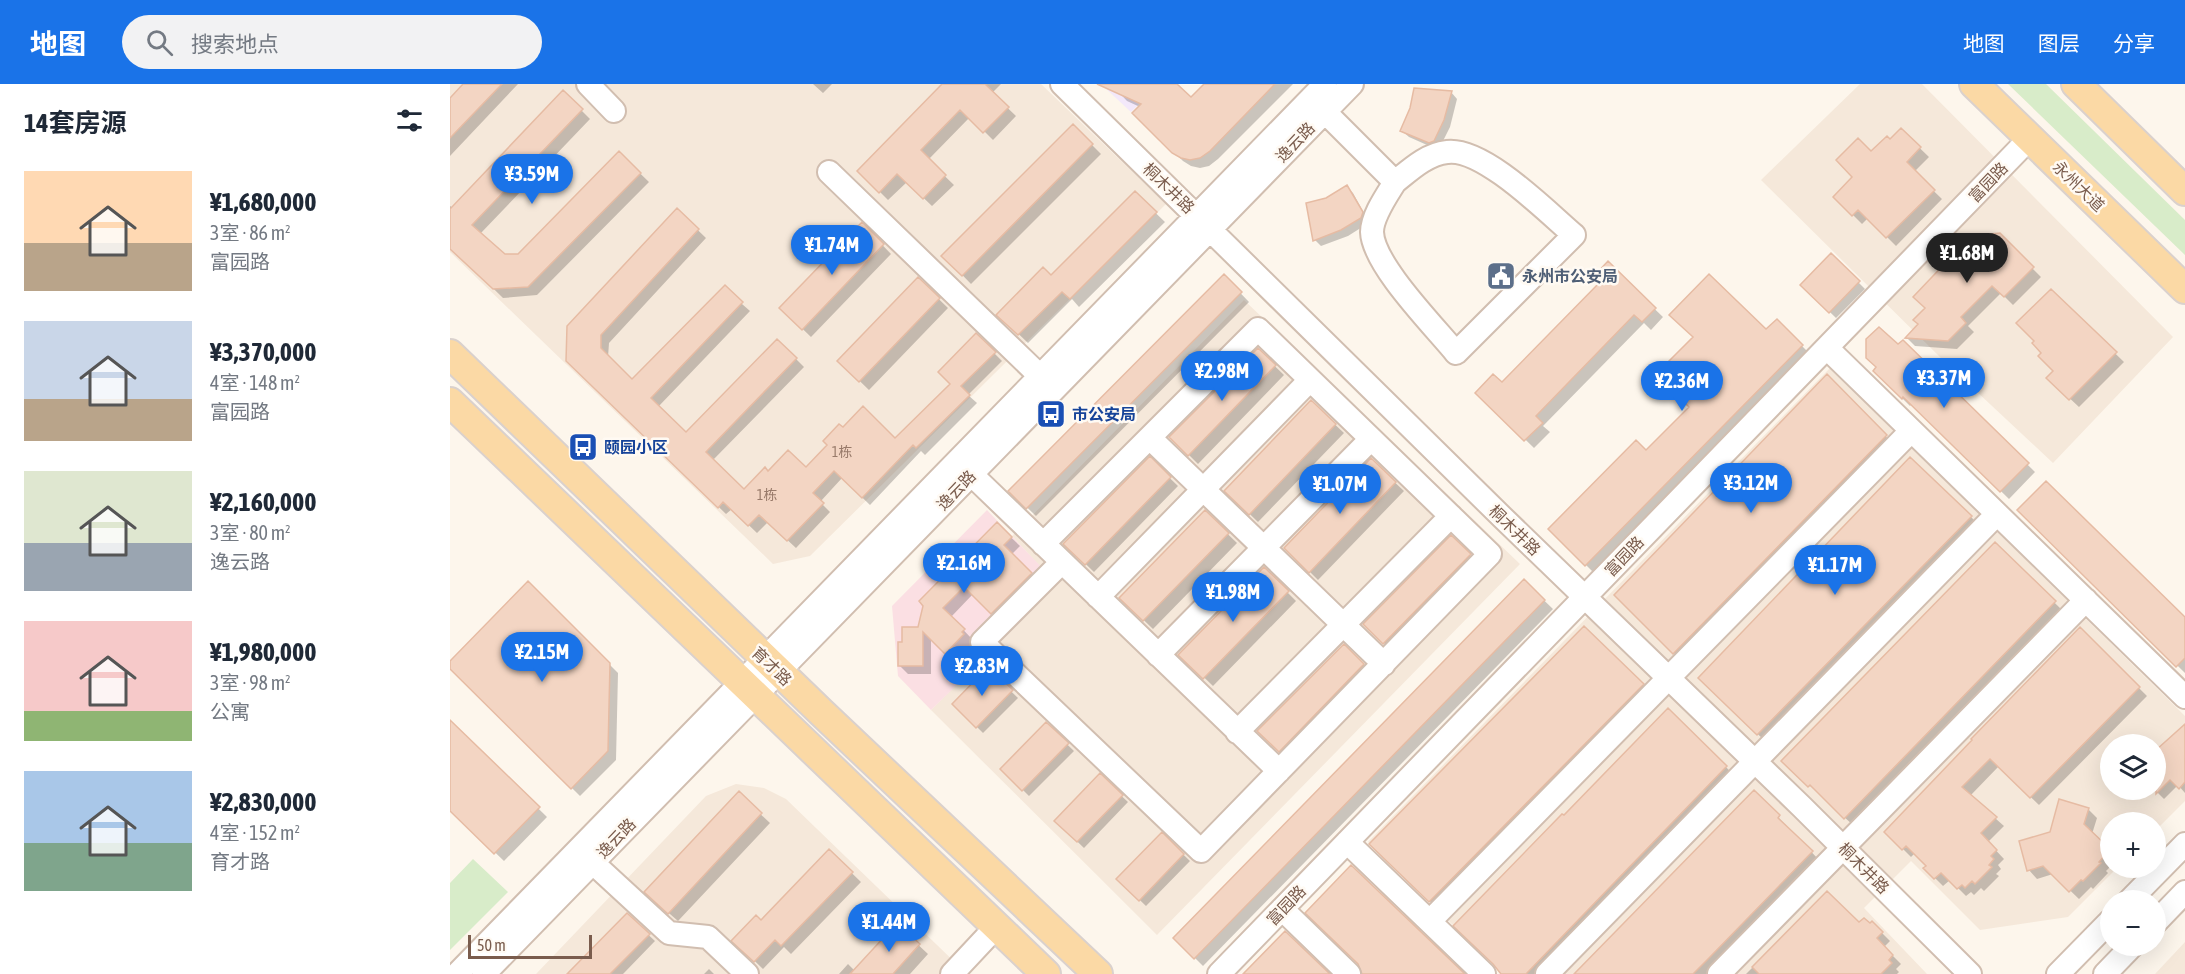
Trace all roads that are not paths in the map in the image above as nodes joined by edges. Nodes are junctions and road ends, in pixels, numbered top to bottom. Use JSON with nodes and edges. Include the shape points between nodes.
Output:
{"nodes":[{"id":1,"x":588,"y":84,"type":"edge"},
{"id":2,"x":1062,"y":84,"type":"edge"},
{"id":3,"x":1325,"y":84,"type":"edge"},
{"id":4,"x":1352,"y":84,"type":"edge"},
{"id":5,"x":1974,"y":84,"type":"edge"},
{"id":6,"x":2089,"y":88,"type":"edge"},
{"id":7,"x":614,"y":111,"type":"dead end"},
{"id":8,"x":1325,"y":112,"type":"junction"},
{"id":9,"x":2030,"y":138,"type":"junction"},
{"id":10,"x":829,"y":172,"type":"dead end"},
{"id":11,"x":1395,"y":182,"type":"junction"},
{"id":12,"x":2185,"y":191,"type":"edge"},
{"id":13,"x":1204,"y":222,"type":"junction"},
{"id":14,"x":2185,"y":289,"type":"edge"},
{"id":15,"x":1827,"y":348,"type":"junction"},
{"id":16,"x":450,"y":354,"type":"edge"},
{"id":17,"x":1040,"y":376,"type":"junction"},
{"id":18,"x":1310,"y":380,"type":"junction"},
{"id":19,"x":450,"y":402,"type":"edge"},
{"id":20,"x":1911,"y":431,"type":"junction"},
{"id":21,"x":1150,"y":438,"type":"junction"},
{"id":22,"x":1371,"y":439,"type":"junction"},
{"id":23,"x":971,"y":474,"type":"junction"},
{"id":24,"x":1203,"y":489,"type":"junction"},
{"id":25,"x":1997,"y":514,"type":"junction"},
{"id":26,"x":1451,"y":516,"type":"junction"},
{"id":27,"x":1043,"y":544,"type":"junction"},
{"id":28,"x":1263,"y":548,"type":"junction"},
{"id":29,"x":1062,"y":562,"type":"junction"},
{"id":30,"x":679,"y":576,"type":"junction"},
{"id":31,"x":1098,"y":597,"type":"junction"},
{"id":32,"x":1585,"y":597,"type":"junction"},
{"id":33,"x":655,"y":600,"type":"junction"},
{"id":34,"x":2086,"y":600,"type":"junction"},
{"id":35,"x":1344,"y":625,"type":"junction"},
{"id":36,"x":1158,"y":655,"type":"junction"},
{"id":37,"x":1384,"y":664,"type":"junction"},
{"id":38,"x":772,"y":665,"type":"junction"},
{"id":39,"x":1669,"y":678,"type":"junction"},
{"id":40,"x":748,"y":690,"type":"junction"},
{"id":41,"x":2185,"y":697,"type":"edge"},
{"id":42,"x":1238,"y":732,"type":"junction"},
{"id":43,"x":864,"y":753,"type":"junction"},
{"id":44,"x":1755,"y":761,"type":"junction"},
{"id":45,"x":1279,"y":771,"type":"junction"},
{"id":46,"x":840,"y":778,"type":"junction"},
{"id":47,"x":1347,"y":842,"type":"junction"},
{"id":48,"x":2185,"y":844,"type":"edge"},
{"id":49,"x":1843,"y":848,"type":"junction"},
{"id":50,"x":593,"y":863,"type":"junction"},
{"id":51,"x":2140,"y":890,"type":"edge"},
{"id":52,"x":2185,"y":892,"type":"edge"},
{"id":53,"x":1282,"y":909,"type":"junction"},
{"id":54,"x":2166,"y":912,"type":"edge"},
{"id":55,"x":1430,"y":921,"type":"junction"},
{"id":56,"x":996,"y":927,"type":"junction"},
{"id":57,"x":2100,"y":931,"type":"edge"},
{"id":58,"x":2122,"y":956,"type":"edge"},
{"id":59,"x":457,"y":974,"type":"edge"},
{"id":60,"x":484,"y":974,"type":"edge"},
{"id":61,"x":747,"y":974,"type":"edge"},
{"id":62,"x":952,"y":974,"type":"edge"},
{"id":63,"x":1046,"y":974,"type":"edge"},
{"id":64,"x":1098,"y":974,"type":"edge"},
{"id":65,"x":1219,"y":974,"type":"edge"},
{"id":66,"x":1349,"y":974,"type":"edge"},
{"id":67,"x":1484,"y":974,"type":"edge"},
{"id":68,"x":1547,"y":974,"type":"edge"},
{"id":69,"x":1719,"y":974,"type":"edge"},
{"id":70,"x":1970,"y":974,"type":"edge"},
{"id":71,"x":2058,"y":974,"type":"edge"},
{"id":72,"x":2105,"y":974,"type":"edge"}],
"edges":[{"from":1,"to":7,"type":"street"},
{"from":2,"to":13,"type":"street","name":"桐木井路"},
{"from":3,"to":13,"type":"street","name":"逸云路"},
{"from":4,"to":8,"type":"street","name":"逸云路"},
{"from":5,"to":9,"type":"main road","name":"永州大道"},
{"from":6,"to":12,"type":"main road"},
{"from":8,"to":11,"type":"street"},
{"from":8,"to":13,"type":"street","name":"逸云路"},
{"from":9,"to":14,"type":"main road","name":"永州大道"},
{"from":9,"to":15,"type":"street","name":"富园路"},
{"from":10,"to":17,"type":"street"},
{"from":11,"to":11,"type":"street","via":[[1372,231],[1377,252],[1456,354],[1574,235],[1491,165],[1472,156],[1448,152],[1421,162]]},
{"from":13,"to":17,"type":"street","name":"逸云路"},
{"from":13,"to":23,"type":"street","name":"逸云路"},
{"from":13,"to":32,"type":"street","name":"桐木井路"},
{"from":15,"to":20,"type":"street"},
{"from":15,"to":32,"type":"street","name":"富园路"},
{"from":16,"to":30,"type":"main road","name":"育才路"},
{"from":17,"to":38,"type":"street","name":"逸云路"},
{"from":18,"to":21,"type":"street","via":[[1258,329]]},
{"from":18,"to":22,"type":"street"},
{"from":18,"to":24,"type":"street"},
{"from":19,"to":33,"type":"main road","name":"育才路"},
{"from":20,"to":25,"type":"street"},
{"from":20,"to":39,"type":"street"},
{"from":21,"to":24,"type":"street"},
{"from":21,"to":27,"type":"street"},
{"from":22,"to":26,"type":"street"},
{"from":22,"to":28,"type":"street"},
{"from":23,"to":27,"type":"street"},
{"from":23,"to":38,"type":"street","name":"逸云路"},
{"from":24,"to":28,"type":"street"},
{"from":24,"to":31,"type":"street"},
{"from":25,"to":34,"type":"street"},
{"from":25,"to":44,"type":"street"},
{"from":26,"to":35,"type":"street"},
{"from":26,"to":37,"type":"street","via":[[1490,554]]},
{"from":27,"to":29,"type":"street"},
{"from":28,"to":35,"type":"street"},
{"from":28,"to":36,"type":"street"},
{"from":29,"to":31,"type":"street"},
{"from":29,"to":45,"type":"street","via":[[982,642],[1201,851]]},
{"from":30,"to":33,"type":"main road"},
{"from":30,"to":38,"type":"main road","name":"育才路"},
{"from":31,"to":36,"type":"street"},
{"from":32,"to":39,"type":"street","name":"桐木井路"},
{"from":32,"to":47,"type":"street","name":"富园路"},
{"from":33,"to":40,"type":"main road","name":"育才路"},
{"from":34,"to":41,"type":"street"},
{"from":34,"to":49,"type":"street"},
{"from":35,"to":37,"type":"street"},
{"from":35,"to":42,"type":"street"},
{"from":36,"to":42,"type":"street"},
{"from":37,"to":45,"type":"street"},
{"from":38,"to":40,"type":"street","name":"逸云路"},
{"from":38,"to":43,"type":"main road","name":"育才路"},
{"from":39,"to":44,"type":"street","name":"桐木井路"},
{"from":39,"to":55,"type":"street"},
{"from":40,"to":46,"type":"main road","name":"育才路"},
{"from":40,"to":50,"type":"street","name":"逸云路"},
{"from":40,"to":59,"type":"street","name":"逸云路"},
{"from":42,"to":45,"type":"street"},
{"from":43,"to":46,"type":"main road"},
{"from":43,"to":64,"type":"main road","name":"育才路"},
{"from":44,"to":49,"type":"street","name":"桐木井路"},
{"from":44,"to":68,"type":"street"},
{"from":46,"to":56,"type":"main road","name":"育才路"},
{"from":47,"to":53,"type":"street","name":"富园路"},
{"from":47,"to":55,"type":"street"},
{"from":48,"to":51,"type":"street"},
{"from":49,"to":69,"type":"street"},
{"from":49,"to":70,"type":"street","name":"桐木井路"},
{"from":50,"to":60,"type":"street","name":"逸云路"},
{"from":50,"to":61,"type":"street","via":[[669,933],[708,937]]},
{"from":52,"to":54,"type":"street"},
{"from":53,"to":65,"type":"street","name":"富园路"},
{"from":53,"to":66,"type":"street"},
{"from":55,"to":67,"type":"street"},
{"from":56,"to":62,"type":"street"},
{"from":56,"to":63,"type":"main road","name":"育才路"},
{"from":57,"to":71,"type":"street"},
{"from":58,"to":72,"type":"street"}]}
